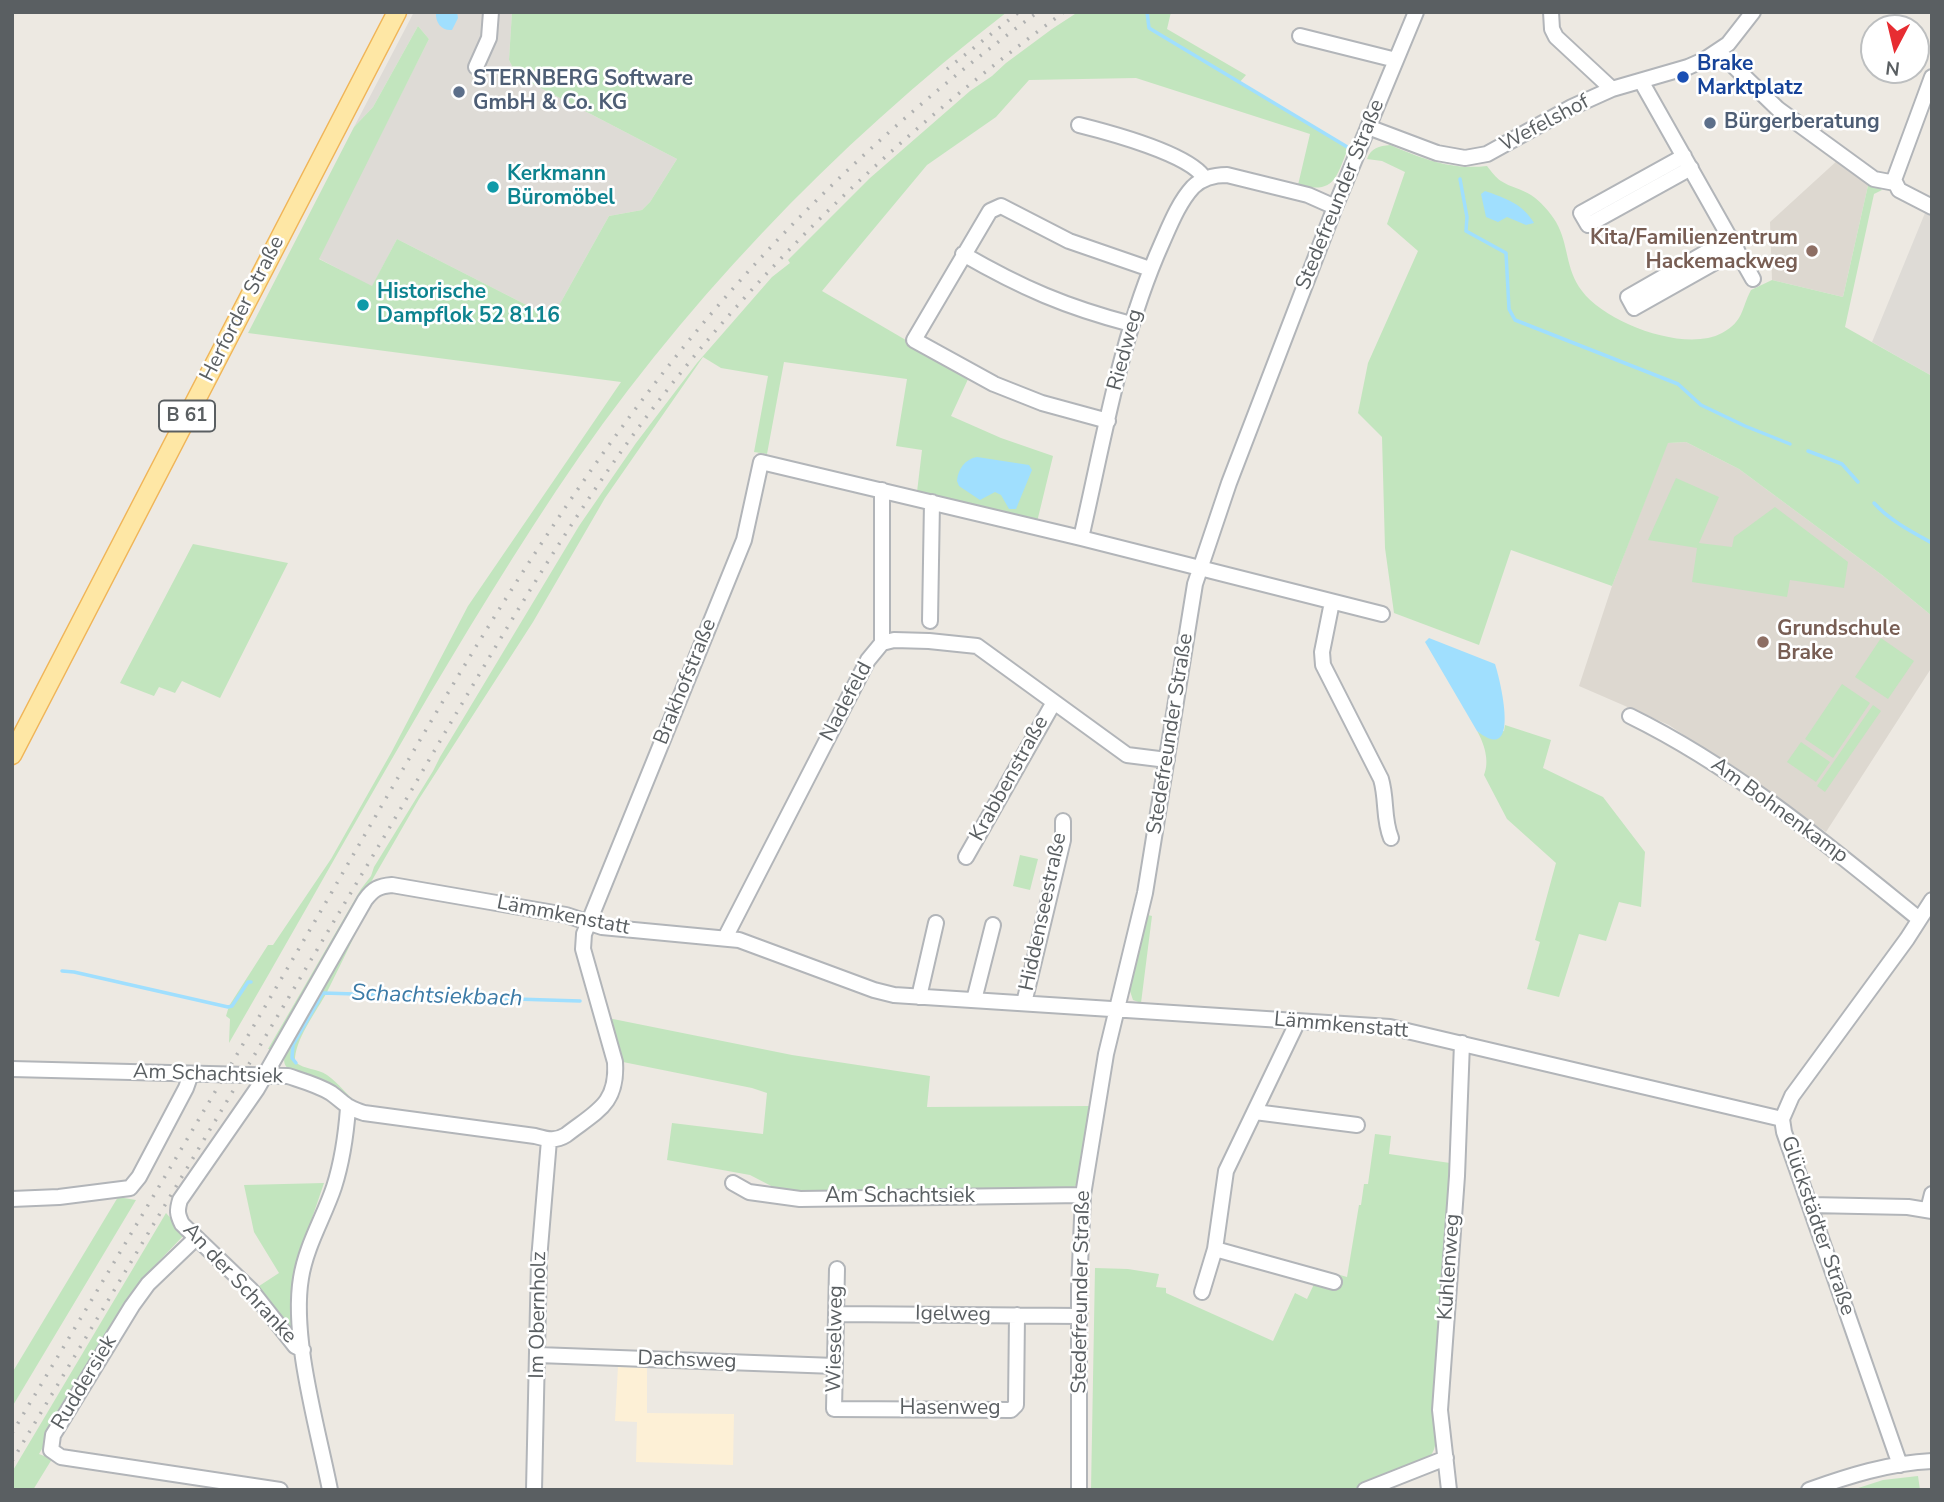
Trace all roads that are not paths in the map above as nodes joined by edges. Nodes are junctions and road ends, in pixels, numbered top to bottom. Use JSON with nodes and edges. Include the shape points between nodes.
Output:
{"nodes":[{"id":1,"x":397,"y":12,"type":"edge"},
{"id":2,"x":491,"y":12,"type":"edge"},
{"id":3,"x":1416,"y":12,"type":"edge"},
{"id":4,"x":1551,"y":12,"type":"edge"},
{"id":5,"x":1753,"y":12,"type":"edge"},
{"id":6,"x":1300,"y":36,"type":"dead end"},
{"id":7,"x":1718,"y":51,"type":"junction"},
{"id":8,"x":1396,"y":60,"type":"junction"},
{"id":9,"x":476,"y":67,"type":"dead end"},
{"id":10,"x":1932,"y":77,"type":"edge"},
{"id":11,"x":1641,"y":81,"type":"junction"},
{"id":12,"x":1612,"y":89,"type":"junction"},
{"id":13,"x":1079,"y":125,"type":"dead end"},
{"id":14,"x":1368,"y":127,"type":"junction"},
{"id":15,"x":1687,"y":162,"type":"junction"},
{"id":16,"x":1205,"y":178,"type":"junction"},
{"id":17,"x":1895,"y":183,"type":"junction"},
{"id":18,"x":1335,"y":207,"type":"junction"},
{"id":19,"x":1932,"y":208,"type":"edge"},
{"id":20,"x":1734,"y":244,"type":"junction"},
{"id":21,"x":963,"y":254,"type":"junction"},
{"id":22,"x":1150,"y":269,"type":"junction"},
{"id":23,"x":1753,"y":279,"type":"dead end"},
{"id":24,"x":1131,"y":324,"type":"junction"},
{"id":25,"x":1108,"y":421,"type":"junction"},
{"id":26,"x":882,"y":490,"type":"junction"},
{"id":27,"x":932,"y":502,"type":"junction"},
{"id":28,"x":1081,"y":538,"type":"junction"},
{"id":29,"x":1199,"y":569,"type":"junction"},
{"id":30,"x":1332,"y":602,"type":"junction"},
{"id":31,"x":1382,"y":614,"type":"dead end"},
{"id":32,"x":930,"y":621,"type":"dead end"},
{"id":33,"x":882,"y":643,"type":"junction"},
{"id":34,"x":1054,"y":702,"type":"junction"},
{"id":35,"x":1630,"y":716,"type":"dead end"},
{"id":36,"x":12,"y":755,"type":"edge"},
{"id":37,"x":1167,"y":760,"type":"junction"},
{"id":38,"x":1063,"y":821,"type":"dead end"},
{"id":39,"x":1391,"y":838,"type":"dead end"},
{"id":40,"x":966,"y":857,"type":"dead end"},
{"id":41,"x":1932,"y":900,"type":"edge"},
{"id":42,"x":1919,"y":919,"type":"junction"},
{"id":43,"x":589,"y":923,"type":"junction"},
{"id":44,"x":936,"y":923,"type":"dead end"},
{"id":45,"x":993,"y":925,"type":"dead end"},
{"id":46,"x":725,"y":938,"type":"junction"},
{"id":47,"x":919,"y":996,"type":"junction"},
{"id":48,"x":974,"y":1000,"type":"junction"},
{"id":49,"x":1024,"y":1003,"type":"junction"},
{"id":50,"x":1116,"y":1009,"type":"junction"},
{"id":51,"x":1298,"y":1021,"type":"junction"},
{"id":52,"x":1462,"y":1043,"type":"junction"},
{"id":53,"x":12,"y":1069,"type":"edge"},
{"id":54,"x":191,"y":1074,"type":"junction"},
{"id":55,"x":265,"y":1075,"type":"junction"},
{"id":56,"x":348,"y":1108,"type":"junction"},
{"id":57,"x":1255,"y":1112,"type":"junction"},
{"id":58,"x":1782,"y":1119,"type":"junction"},
{"id":59,"x":1357,"y":1125,"type":"dead end"},
{"id":60,"x":554,"y":1140,"type":"junction"},
{"id":61,"x":733,"y":1183,"type":"dead end"},
{"id":62,"x":1077,"y":1195,"type":"junction"},
{"id":63,"x":1932,"y":1195,"type":"edge"},
{"id":64,"x":12,"y":1199,"type":"edge"},
{"id":65,"x":1810,"y":1205,"type":"junction"},
{"id":66,"x":1930,"y":1211,"type":"edge"},
{"id":67,"x":196,"y":1238,"type":"junction"},
{"id":68,"x":1215,"y":1249,"type":"junction"},
{"id":69,"x":837,"y":1269,"type":"dead end"},
{"id":70,"x":1334,"y":1282,"type":"dead end"},
{"id":71,"x":1202,"y":1292,"type":"dead end"},
{"id":72,"x":837,"y":1314,"type":"junction"},
{"id":73,"x":1017,"y":1315,"type":"junction"},
{"id":74,"x":1074,"y":1316,"type":"junction"},
{"id":75,"x":303,"y":1350,"type":"junction"},
{"id":76,"x":538,"y":1355,"type":"junction"},
{"id":77,"x":835,"y":1366,"type":"junction"},
{"id":78,"x":834,"y":1409,"type":"joint"},
{"id":79,"x":1446,"y":1458,"type":"junction"},
{"id":80,"x":1932,"y":1461,"type":"edge"},
{"id":81,"x":1900,"y":1465,"type":"junction"},
{"id":82,"x":280,"y":1490,"type":"edge"},
{"id":83,"x":330,"y":1490,"type":"edge"},
{"id":84,"x":534,"y":1490,"type":"edge"},
{"id":85,"x":1079,"y":1490,"type":"edge"},
{"id":86,"x":1365,"y":1490,"type":"edge"},
{"id":87,"x":1450,"y":1490,"type":"edge"},
{"id":88,"x":1809,"y":1490,"type":"edge"}],
"edges":[{"from":1,"to":36,"type":"main road","name":"Herforder Straße","number":"B 61"},
{"from":2,"to":9,"type":"street","via":[[489,38]]},
{"from":3,"to":8,"type":"street","name":"Stedefreunder Straße"},
{"from":4,"to":12,"type":"street","via":[[1556,37]]},
{"from":5,"to":7,"type":"street","name":"Wefelshof"},
{"from":6,"to":8,"type":"street"},
{"from":7,"to":11,"type":"street","name":"Wefelshof","via":[[1688,67]]},
{"from":7,"to":17,"type":"street","via":[[1778,109],[1874,179]]},
{"from":8,"to":14,"type":"street","name":"Stedefreunder Straße"},
{"from":10,"to":17,"type":"street"},
{"from":11,"to":12,"type":"street","name":"Wefelshof"},
{"from":11,"to":15,"type":"street"},
{"from":12,"to":14,"type":"street","name":"Wefelshof","via":[[1501,148],[1477,156],[1437,153]]},
{"from":13,"to":16,"type":"street","via":[[1123,136],[1196,167]]},
{"from":14,"to":18,"type":"street","name":"Stedefreunder Straße"},
{"from":15,"to":15,"type":"street","via":[[1588,225],[1581,213]]},
{"from":15,"to":20,"type":"street"},
{"from":16,"to":18,"type":"street","via":[[1236,177],[1308,195]]},
{"from":16,"to":22,"type":"street","name":"Riedweg","via":[[1184,199]]},
{"from":17,"to":19,"type":"street"},
{"from":18,"to":29,"type":"street","name":"Stedefreunder Straße"},
{"from":20,"to":20,"type":"street","via":[[1634,308],[1628,296]]},
{"from":20,"to":23,"type":"street"},
{"from":21,"to":22,"type":"street","via":[[990,211],[1001,206],[1069,242]]},
{"from":21,"to":24,"type":"street","via":[[1041,296]]},
{"from":21,"to":25,"type":"street","via":[[914,340],[994,384]]},
{"from":22,"to":24,"type":"street","name":"Riedweg"},
{"from":24,"to":25,"type":"street","name":"Riedweg"},
{"from":25,"to":28,"type":"street","name":"Riedweg"},
{"from":26,"to":27,"type":"street","name":"Brakhofstraße"},
{"from":26,"to":33,"type":"street"},
{"from":26,"to":43,"type":"street","name":"Brakhofstraße","via":[[761,462],[744,540]]},
{"from":27,"to":28,"type":"street","name":"Brakhofstraße"},
{"from":27,"to":32,"type":"street"},
{"from":28,"to":29,"type":"street","name":"Brakhofstraße"},
{"from":29,"to":30,"type":"street"},
{"from":29,"to":37,"type":"street","name":"Stedefreunder Straße"},
{"from":30,"to":31,"type":"street"},
{"from":30,"to":39,"type":"street","via":[[1322,659],[1381,779]]},
{"from":33,"to":34,"type":"street","name":"Nadefeld","via":[[977,646]]},
{"from":33,"to":46,"type":"street","name":"Nadefeld","via":[[862,671]]},
{"from":34,"to":37,"type":"street","name":"Nadefeld","via":[[1127,755]]},
{"from":34,"to":40,"type":"street","name":"Krabbenstraße"},
{"from":35,"to":42,"type":"street","name":"Am Bohnenkamp","via":[[1675,739],[1822,839]]},
{"from":37,"to":50,"type":"street","name":"Stedefreunder Straße","via":[[1144,898]]},
{"from":38,"to":49,"type":"street","name":"Hiddenseestraße","via":[[1061,849]]},
{"from":41,"to":42,"type":"street","name":"Glückstädter Straße"},
{"from":42,"to":58,"type":"street","name":"Glückstädter Straße","via":[[1804,1079]]},
{"from":43,"to":46,"type":"street","name":"Lämmkenstatt"},
{"from":43,"to":55,"type":"street","name":"Lämmkenstatt","via":[[566,915],[381,886],[365,900]]},
{"from":43,"to":60,"type":"street","name":"Brakhofstraße","via":[[583,949],[616,1077],[605,1103]]},
{"from":44,"to":47,"type":"street"},
{"from":45,"to":48,"type":"street"},
{"from":46,"to":47,"type":"street","name":"Lämmkenstatt","via":[[874,990]]},
{"from":47,"to":48,"type":"street","name":"Lämmkenstatt"},
{"from":48,"to":49,"type":"street","name":"Lämmkenstatt"},
{"from":49,"to":50,"type":"street","name":"Lämmkenstatt"},
{"from":50,"to":51,"type":"street","name":"Lämmkenstatt"},
{"from":50,"to":62,"type":"street","name":"Stedefreunder Straße"},
{"from":51,"to":52,"type":"street","name":"Lämmkenstatt","via":[[1390,1027]]},
{"from":51,"to":57,"type":"street"},
{"from":52,"to":58,"type":"street","name":"Lämmkenstatt"},
{"from":52,"to":79,"type":"street","name":"Kuhlenweg","via":[[1440,1410]]},
{"from":53,"to":54,"type":"street","name":"Am Schachtsiek"},
{"from":54,"to":55,"type":"street","name":"Am Schachtsiek"},
{"from":54,"to":64,"type":"street","via":[[130,1188]]},
{"from":55,"to":56,"type":"street","name":"Am Schachtsiek","via":[[311,1083]]},
{"from":55,"to":67,"type":"street","name":"An der Schranke","via":[[180,1200],[177,1215]]},
{"from":56,"to":60,"type":"street","name":"Am Schachtsiek"},
{"from":56,"to":75,"type":"street","name":"An der Schranke","via":[[334,1187],[301,1277]]},
{"from":57,"to":59,"type":"street"},
{"from":57,"to":68,"type":"street","via":[[1226,1171]]},
{"from":58,"to":65,"type":"street","name":"Glückstädter Straße"},
{"from":60,"to":76,"type":"street","name":"Im Obernholz","via":[[539,1260]]},
{"from":61,"to":62,"type":"street","name":"Am Schachtsiek","via":[[749,1192],[800,1199]]},
{"from":62,"to":74,"type":"street","name":"Stedefreunder Straße"},
{"from":63,"to":66,"type":"street"},
{"from":65,"to":66,"type":"street"},
{"from":65,"to":81,"type":"street","name":"Glückstädter Straße"},
{"from":67,"to":75,"type":"street","name":"An der Schranke","via":[[251,1290]]},
{"from":67,"to":82,"type":"street","name":"Ruddersiek","via":[[132,1306],[54,1435],[51,1450],[61,1457]]},
{"from":68,"to":70,"type":"street"},
{"from":68,"to":71,"type":"street"},
{"from":69,"to":72,"type":"street","name":"Wieselweg"},
{"from":72,"to":73,"type":"street","name":"Igelweg"},
{"from":72,"to":77,"type":"street","name":"Wieselweg"},
{"from":73,"to":74,"type":"street","name":"Igelweg"},
{"from":73,"to":78,"type":"street","name":"Hasenweg","via":[[1016,1405],[1012,1409]]},
{"from":74,"to":85,"type":"street","name":"Stedefreunder Straße"},
{"from":75,"to":83,"type":"street","name":"An der Schranke"},
{"from":76,"to":77,"type":"street","name":"Dachsweg"},
{"from":76,"to":84,"type":"street","name":"Im Obernholz"},
{"from":77,"to":78,"type":"street","name":"Wieselweg"},
{"from":79,"to":86,"type":"street"},
{"from":79,"to":87,"type":"street","name":"Kuhlenweg"},
{"from":80,"to":81,"type":"street"},
{"from":81,"to":88,"type":"street"}]}
